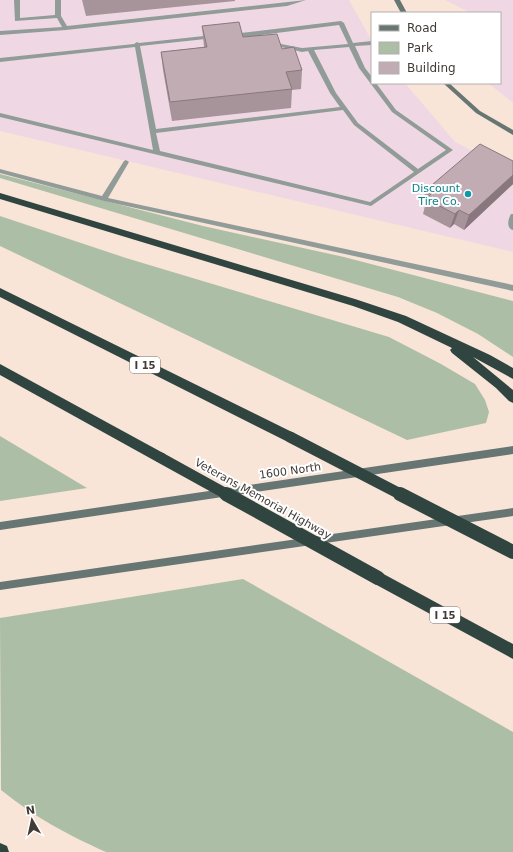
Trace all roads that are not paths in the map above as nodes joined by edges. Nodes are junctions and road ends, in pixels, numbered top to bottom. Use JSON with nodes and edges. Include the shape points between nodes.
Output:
{"nodes":[{"id":1,"x":17,"y":0,"type":"edge"},
{"id":2,"x":58,"y":0,"type":"edge"},
{"id":3,"x":303,"y":0,"type":"edge"},
{"id":4,"x":397,"y":0,"type":"edge"},
{"id":5,"x":285,"y":2,"type":"edge"},
{"id":6,"x":403,"y":12,"type":"edge"},
{"id":7,"x":58,"y":16,"type":"junction"},
{"id":8,"x":66,"y":28,"type":"junction"},
{"id":9,"x":0,"y":33,"type":"edge"},
{"id":10,"x":254,"y":34,"type":"junction"},
{"id":11,"x":371,"y":43,"type":"edge"},
{"id":12,"x":137,"y":44,"type":"junction"},
{"id":13,"x":352,"y":45,"type":"junction"},
{"id":14,"x":310,"y":49,"type":"junction"},
{"id":15,"x":0,"y":60,"type":"edge"},
{"id":16,"x":371,"y":79,"type":"edge"},
{"id":17,"x":374,"y":84,"type":"edge"},
{"id":18,"x":447,"y":84,"type":"edge"},
{"id":19,"x":344,"y":108,"type":"junction"},
{"id":20,"x":0,"y":115,"type":"edge"},
{"id":21,"x":153,"y":131,"type":"junction"},
{"id":22,"x":513,"y":133,"type":"edge"},
{"id":23,"x":157,"y":153,"type":"junction"},
{"id":24,"x":126,"y":162,"type":"dead end"},
{"id":25,"x":0,"y":171,"type":"edge"},
{"id":26,"x":418,"y":172,"type":"junction"},
{"id":27,"x":0,"y":196,"type":"edge"},
{"id":28,"x":104,"y":199,"type":"junction"},
{"id":29,"x":513,"y":216,"type":"edge"},
{"id":30,"x":513,"y":228,"type":"edge"},
{"id":31,"x":513,"y":288,"type":"edge"},
{"id":32,"x":0,"y":292,"type":"edge"},
{"id":33,"x":443,"y":339,"type":"junction"},
{"id":34,"x":0,"y":369,"type":"edge"},
{"id":35,"x":513,"y":374,"type":"edge"},
{"id":36,"x":513,"y":398,"type":"edge"},
{"id":37,"x":513,"y":450,"type":"edge"},
{"id":38,"x":513,"y":512,"type":"edge"},
{"id":39,"x":0,"y":526,"type":"edge"},
{"id":40,"x":513,"y":552,"type":"edge"},
{"id":41,"x":0,"y":586,"type":"edge"},
{"id":42,"x":513,"y":652,"type":"edge"}],
"edges":[{"from":1,"to":7,"type":"lane","via":[[17,20]]},
{"from":2,"to":7,"type":"lane"},
{"from":3,"to":5,"type":"lane"},
{"from":4,"to":6,"type":"main road"},
{"from":5,"to":8,"type":"lane"},
{"from":7,"to":8,"type":"lane"},
{"from":8,"to":9,"type":"lane"},
{"from":10,"to":12,"type":"lane"},
{"from":10,"to":13,"type":"lane","via":[[341,23]]},
{"from":10,"to":14,"type":"lane","via":[[279,44],[302,50]]},
{"from":11,"to":13,"type":"lane"},
{"from":12,"to":15,"type":"lane"},
{"from":12,"to":21,"type":"lane"},
{"from":13,"to":14,"type":"lane"},
{"from":13,"to":16,"type":"lane","via":[[362,68]]},
{"from":14,"to":19,"type":"lane","via":[[333,93]]},
{"from":17,"to":26,"type":"lane","via":[[394,111],[450,150]]},
{"from":18,"to":22,"type":"main road","via":[[478,112]]},
{"from":19,"to":21,"type":"lane"},
{"from":19,"to":26,"type":"lane","via":[[356,124]]},
{"from":20,"to":23,"type":"lane"},
{"from":21,"to":23,"type":"lane"},
{"from":23,"to":26,"type":"lane","via":[[371,204]]},
{"from":24,"to":28,"type":"lane"},
{"from":25,"to":28,"type":"lane"},
{"from":27,"to":33,"type":"highway","via":[[355,302],[402,319]]},
{"from":28,"to":31,"type":"lane"},
{"from":29,"to":30,"type":"lane"},
{"from":32,"to":40,"type":"highway","number":"I 15","bridge":true},
{"from":33,"to":35,"type":"highway","via":[[486,358]]},
{"from":33,"to":36,"type":"highway"},
{"from":34,"to":42,"type":"highway","name":"Veterans Memorial Highway","number":"I 15","bridge":true},
{"from":37,"to":39,"type":"main road","name":"1600 North"},
{"from":38,"to":41,"type":"main road"}]}
